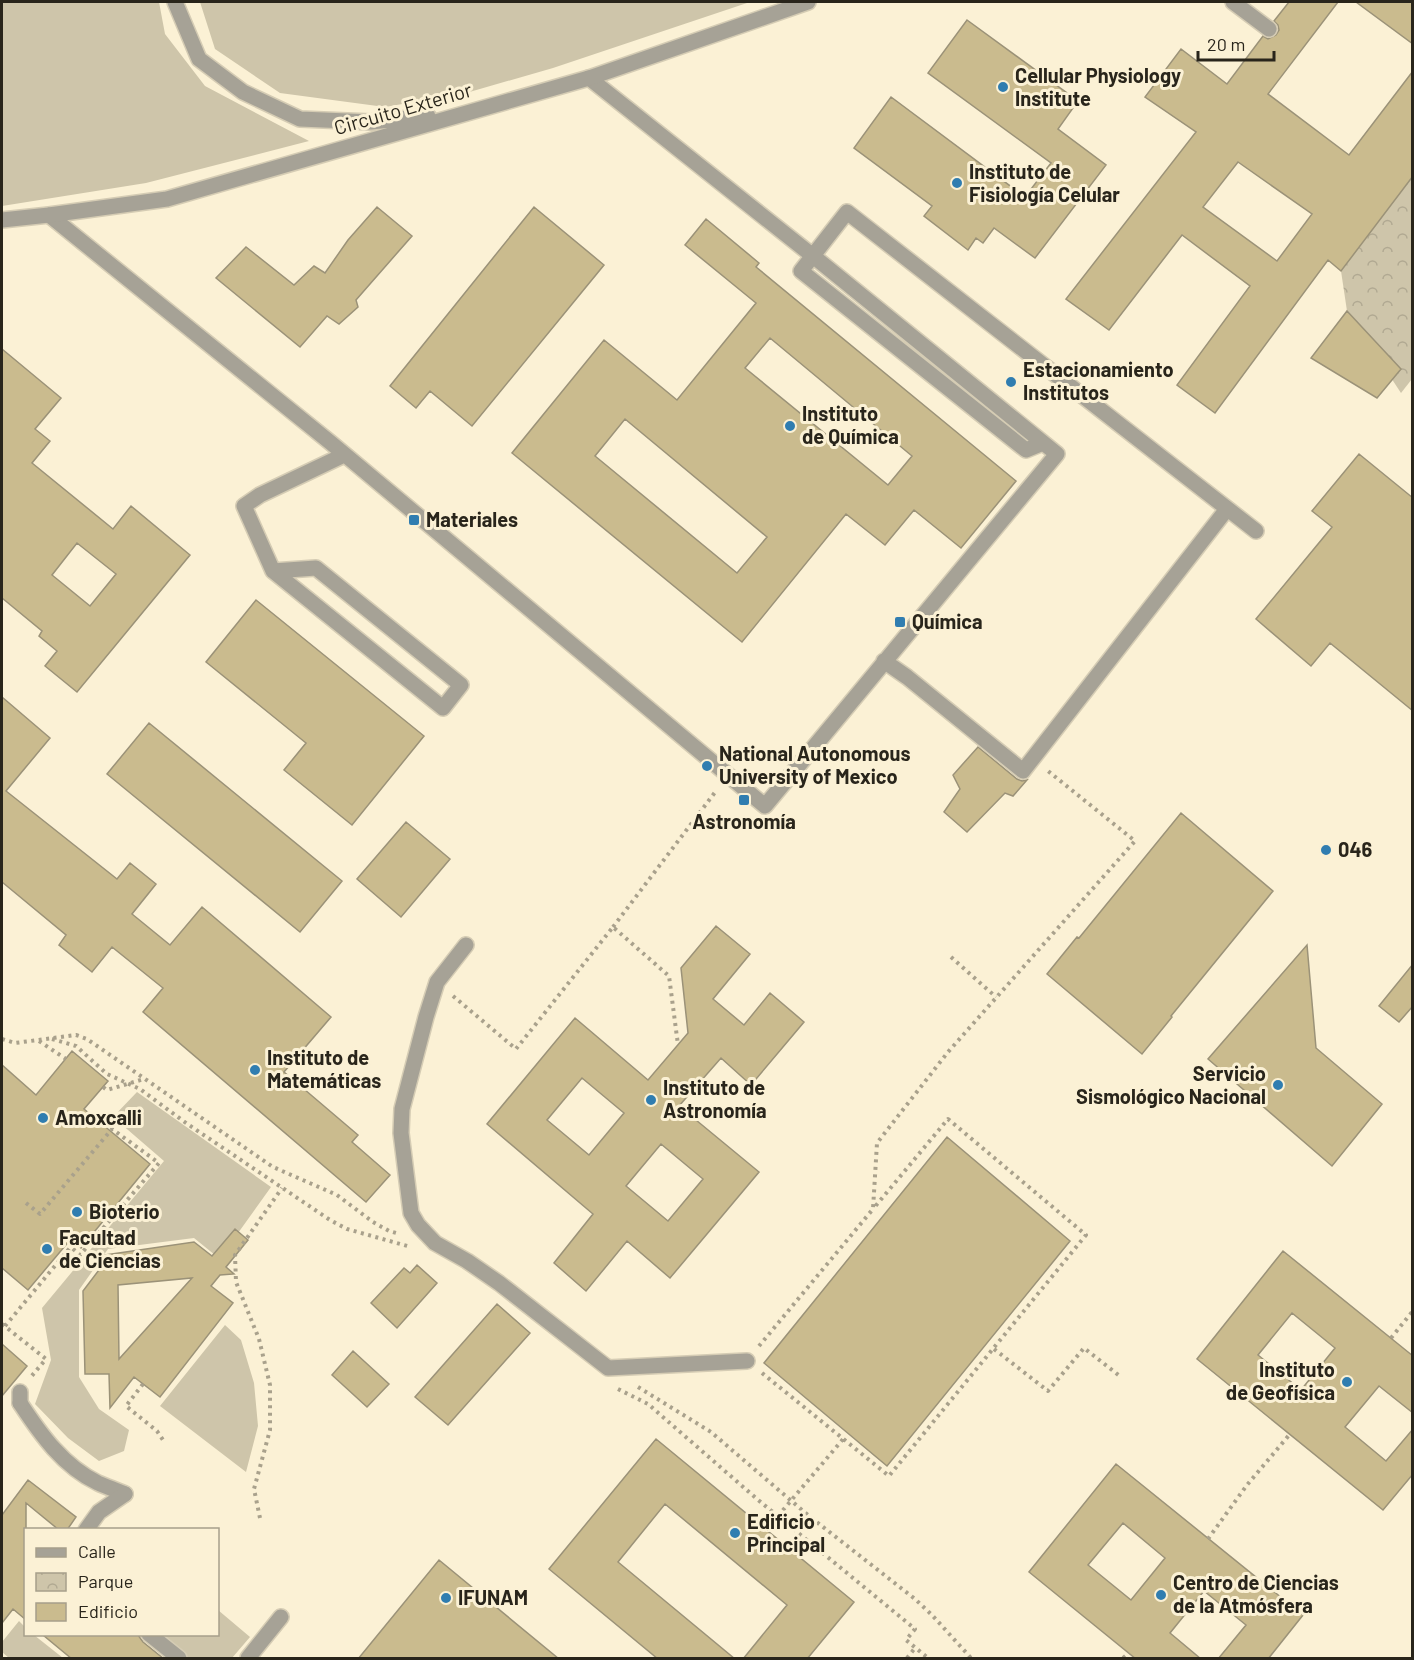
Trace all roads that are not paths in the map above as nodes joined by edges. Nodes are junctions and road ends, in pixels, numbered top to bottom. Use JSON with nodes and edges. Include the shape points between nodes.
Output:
{"nodes":[{"id":1,"x":175,"y":2,"type":"edge"},
{"id":2,"x":808,"y":2,"type":"edge"},
{"id":3,"x":1233,"y":2,"type":"edge"},
{"id":4,"x":1269,"y":29,"type":"dead end"},
{"id":5,"x":590,"y":78,"type":"junction"},
{"id":6,"x":468,"y":112,"type":"junction"},
{"id":7,"x":50,"y":215,"type":"junction"},
{"id":8,"x":2,"y":219,"type":"edge"},
{"id":9,"x":813,"y":256,"type":"junction"},
{"id":10,"x":344,"y":455,"type":"junction"},
{"id":11,"x":1227,"y":509,"type":"junction"},
{"id":12,"x":1256,"y":531,"type":"dead end"},
{"id":13,"x":273,"y":572,"type":"junction"},
{"id":14,"x":885,"y":661,"type":"junction"},
{"id":15,"x":466,"y":945,"type":"dead end"},
{"id":16,"x":747,"y":1361,"type":"road end"},
{"id":17,"x":20,"y":1398,"type":"road end"},
{"id":18,"x":87,"y":1528,"type":"edge"},
{"id":19,"x":281,"y":1617,"type":"dead end"},
{"id":20,"x":150,"y":1636,"type":"edge"},
{"id":21,"x":178,"y":1659,"type":"edge"},
{"id":22,"x":248,"y":1659,"type":"edge"}],
"edges":[{"from":1,"to":6,"type":"street","via":[[199,59],[243,92],[300,119],[371,122]]},
{"from":2,"to":5,"type":"street","name":"Circuito Exterior"},
{"from":3,"to":4,"type":"street"},
{"from":5,"to":6,"type":"street","name":"Circuito Exterior"},
{"from":5,"to":9,"type":"street"},
{"from":6,"to":7,"type":"street","name":"Circuito Exterior","via":[[167,199]]},
{"from":7,"to":8,"type":"street","name":"Circuito Exterior"},
{"from":7,"to":10,"type":"street"},
{"from":9,"to":11,"type":"street","via":[[847,212]]},
{"from":9,"to":14,"type":"street","via":[[1057,454]]},
{"from":10,"to":13,"type":"street","via":[[244,506]]},
{"from":10,"to":14,"type":"street","via":[[765,806]]},
{"from":11,"to":12,"type":"street"},
{"from":11,"to":14,"type":"street","via":[[1023,771]]},
{"from":13,"to":13,"type":"street","via":[[443,708],[461,685],[316,568]]},
{"from":15,"to":16,"type":"street","via":[[437,982],[402,1109],[407,1191],[418,1225],[435,1243],[499,1282],[608,1368]]},
{"from":17,"to":18,"type":"street","via":[[58,1455],[99,1484],[125,1494],[99,1512]]},
{"from":19,"to":22,"type":"street"},
{"from":20,"to":21,"type":"street"}]}
